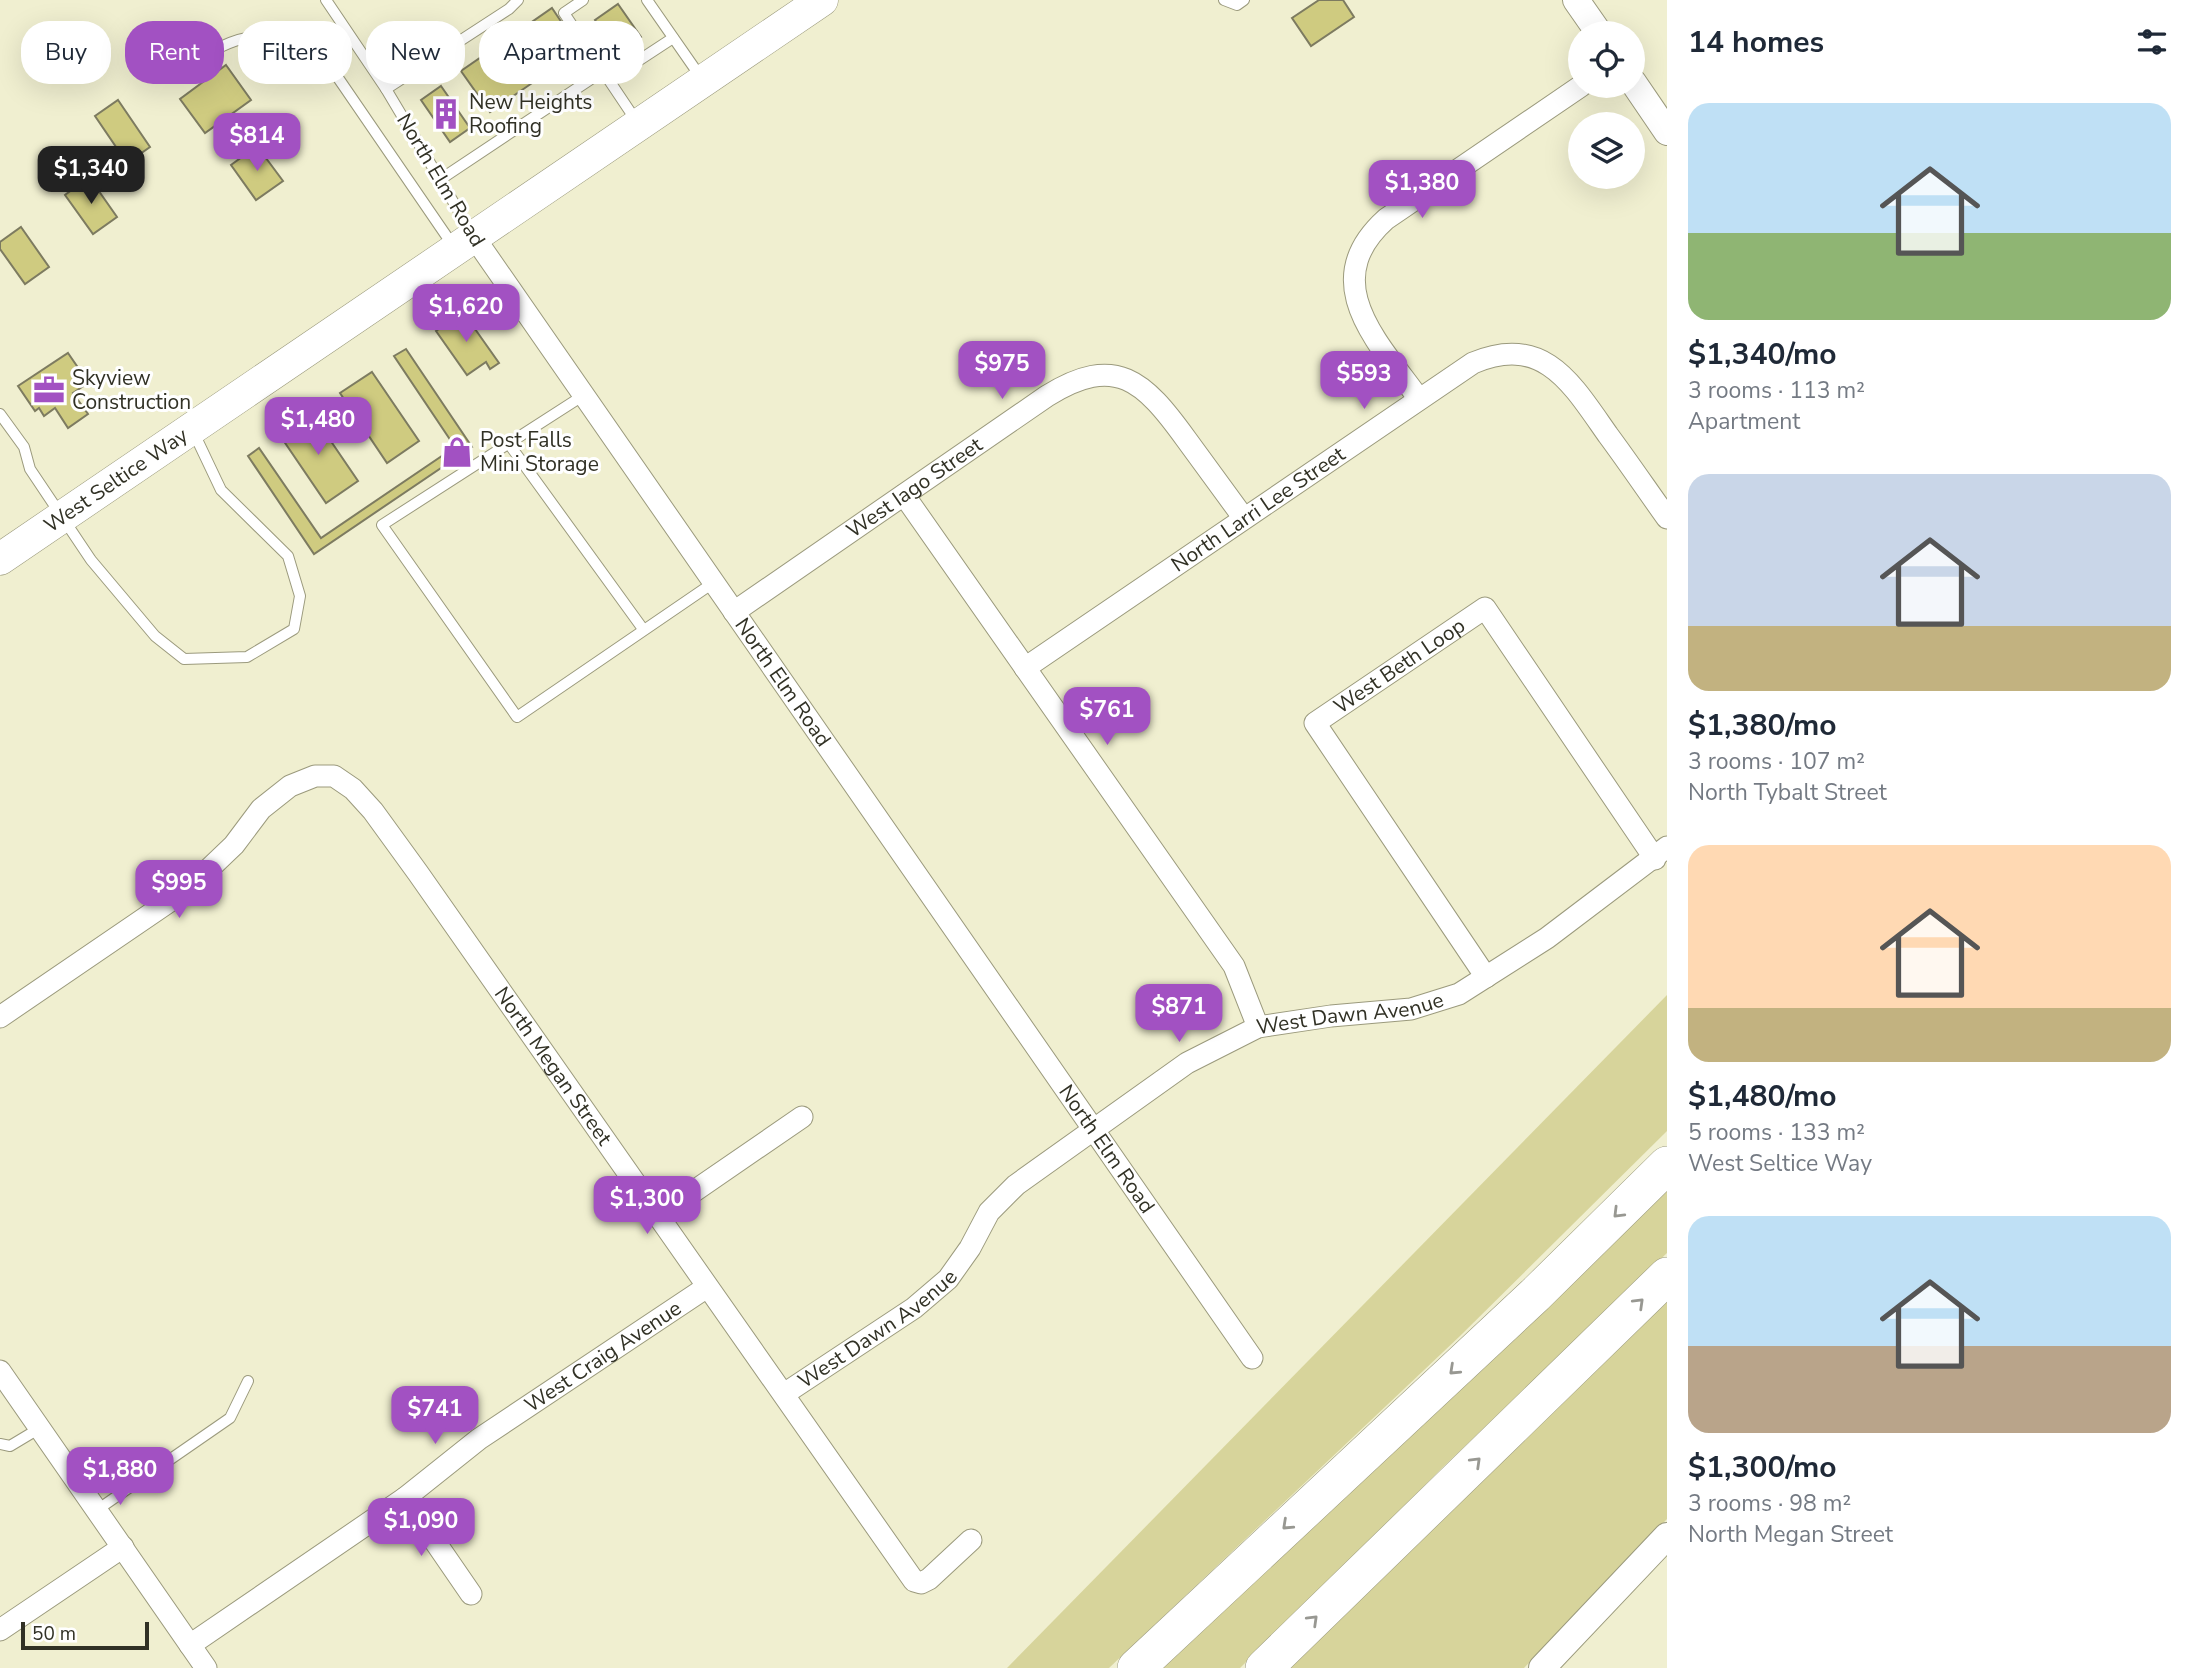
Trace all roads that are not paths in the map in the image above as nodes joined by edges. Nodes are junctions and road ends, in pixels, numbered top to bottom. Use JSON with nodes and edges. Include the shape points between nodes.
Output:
{"nodes":[{"id":1,"x":326,"y":0,"type":"edge"},
{"id":2,"x":517,"y":0,"type":"edge"},
{"id":3,"x":583,"y":0,"type":"edge"},
{"id":4,"x":647,"y":0,"type":"edge"},
{"id":5,"x":1224,"y":0,"type":"edge"},
{"id":6,"x":1244,"y":0,"type":"edge"},
{"id":7,"x":1576,"y":0,"type":"edge"},
{"id":8,"x":805,"y":8,"type":"edge"},
{"id":9,"x":569,"y":21,"type":"edge"},
{"id":10,"x":1591,"y":21,"type":"edge"},
{"id":11,"x":673,"y":38,"type":"junction"},
{"id":12,"x":224,"y":45,"type":"edge"},
{"id":13,"x":644,"y":54,"type":"edge"},
{"id":14,"x":703,"y":81,"type":"junction"},
{"id":15,"x":593,"y":84,"type":"edge"},
{"id":16,"x":611,"y":84,"type":"edge"},
{"id":17,"x":386,"y":89,"type":"junction"},
{"id":18,"x":1568,"y":95,"type":"edge"},
{"id":19,"x":1644,"y":98,"type":"edge"},
{"id":20,"x":639,"y":125,"type":"junction"},
{"id":21,"x":1667,"y":132,"type":"edge"},
{"id":22,"x":441,"y":179,"type":"junction"},
{"id":23,"x":465,"y":243,"type":"junction"},
{"id":24,"x":583,"y":396,"type":"junction"},
{"id":25,"x":1419,"y":400,"type":"junction"},
{"id":26,"x":0,"y":414,"type":"edge"},
{"id":27,"x":192,"y":429,"type":"junction"},
{"id":28,"x":509,"y":444,"type":"junction"},
{"id":29,"x":905,"y":495,"type":"junction"},
{"id":30,"x":62,"y":517,"type":"junction"},
{"id":31,"x":1243,"y":517,"type":"junction"},
{"id":32,"x":1667,"y":518,"type":"edge"},
{"id":33,"x":0,"y":559,"type":"edge"},
{"id":34,"x":713,"y":583,"type":"junction"},
{"id":35,"x":734,"y":612,"type":"junction"},
{"id":36,"x":643,"y":629,"type":"junction"},
{"id":37,"x":1025,"y":668,"type":"junction"},
{"id":38,"x":1661,"y":853,"type":"edge"},
{"id":39,"x":1486,"y":978,"type":"junction"},
{"id":40,"x":0,"y":1017,"type":"edge"},
{"id":41,"x":1258,"y":1027,"type":"junction"},
{"id":42,"x":802,"y":1116,"type":"dead end"},
{"id":43,"x":1093,"y":1130,"type":"junction"},
{"id":44,"x":1667,"y":1165,"type":"edge"},
{"id":45,"x":658,"y":1216,"type":"junction"},
{"id":46,"x":1667,"y":1276,"type":"edge"},
{"id":47,"x":707,"y":1287,"type":"junction"},
{"id":48,"x":1252,"y":1358,"type":"dead end"},
{"id":49,"x":0,"y":1371,"type":"edge"},
{"id":50,"x":248,"y":1381,"type":"dead end"},
{"id":51,"x":783,"y":1394,"type":"junction"},
{"id":52,"x":40,"y":1429,"type":"junction"},
{"id":53,"x":0,"y":1444,"type":"edge"},
{"id":54,"x":405,"y":1499,"type":"junction"},
{"id":55,"x":97,"y":1510,"type":"junction"},
{"id":56,"x":1667,"y":1536,"type":"edge"},
{"id":57,"x":971,"y":1540,"type":"dead end"},
{"id":58,"x":123,"y":1547,"type":"junction"},
{"id":59,"x":471,"y":1594,"type":"dead end"},
{"id":60,"x":0,"y":1630,"type":"edge"},
{"id":61,"x":190,"y":1645,"type":"junction"},
{"id":62,"x":206,"y":1668,"type":"edge"},
{"id":63,"x":1136,"y":1668,"type":"edge"},
{"id":64,"x":1264,"y":1668,"type":"edge"},
{"id":65,"x":1542,"y":1668,"type":"edge"}],
"edges":[{"from":1,"to":17,"type":"lane","name":"North Elm Road"},
{"from":2,"to":17,"type":"lane"},
{"from":3,"to":9,"type":"lane","via":[[564,13]]},
{"from":4,"to":11,"type":"lane"},
{"from":5,"to":6,"type":"lane","via":[[1237,5]]},
{"from":7,"to":10,"type":"street"},
{"from":8,"to":14,"type":"main road","name":"West Seltice Way"},
{"from":11,"to":13,"type":"lane"},
{"from":11,"to":14,"type":"lane"},
{"from":12,"to":23,"type":"lane","via":[[237,38],[284,38],[311,51],[332,69]]},
{"from":14,"to":20,"type":"main road","name":"West Seltice Way"},
{"from":15,"to":22,"type":"lane"},
{"from":16,"to":20,"type":"lane"},
{"from":17,"to":22,"type":"lane","name":"North Elm Road"},
{"from":18,"to":25,"type":"street","via":[[1386,219],[1365,241],[1354,273],[1358,309]]},
{"from":19,"to":21,"type":"street"},
{"from":20,"to":23,"type":"main road","name":"West Seltice Way"},
{"from":22,"to":23,"type":"lane","name":"North Elm Road"},
{"from":23,"to":24,"type":"street","name":"North Elm Road"},
{"from":23,"to":27,"type":"main road","name":"West Seltice Way"},
{"from":24,"to":28,"type":"lane"},
{"from":24,"to":34,"type":"street","name":"North Elm Road"},
{"from":25,"to":31,"type":"street","name":"North Larri Lee Street"},
{"from":25,"to":32,"type":"street","name":"North Larri Lee Street","via":[[1492,355],[1523,354],[1542,361],[1569,381]]},
{"from":26,"to":30,"type":"lane","via":[[24,447],[30,469]]},
{"from":27,"to":30,"type":"main road","name":"West Seltice Way"},
{"from":27,"to":30,"type":"lane","via":[[221,490],[288,556],[300,596],[294,629],[247,657],[184,660],[155,636]]},
{"from":28,"to":36,"type":"lane"},
{"from":28,"to":36,"type":"lane","via":[[382,525],[517,717]]},
{"from":29,"to":31,"type":"street","name":"West Iago Street","via":[[1069,382],[1086,375],[1106,375],[1126,379],[1157,398]]},
{"from":29,"to":35,"type":"street","name":"West Iago Street"},
{"from":29,"to":37,"type":"street"},
{"from":30,"to":33,"type":"main road","name":"West Seltice Way"},
{"from":31,"to":37,"type":"street","name":"North Larri Lee Street"},
{"from":34,"to":35,"type":"street","name":"North Elm Road"},
{"from":34,"to":36,"type":"lane"},
{"from":35,"to":43,"type":"street","name":"North Elm Road"},
{"from":37,"to":41,"type":"street","via":[[1234,966]]},
{"from":38,"to":39,"type":"street","name":"West Dawn Avenue","via":[[1547,939]]},
{"from":38,"to":39,"type":"street","name":"West Beth Loop","via":[[1485,608],[1315,723]]},
{"from":39,"to":41,"type":"street","name":"West Dawn Avenue","via":[[1458,994],[1411,1009]]},
{"from":40,"to":45,"type":"street","name":"North Megan Street","via":[[189,887],[234,845],[261,809],[290,786],[315,776],[334,776],[373,811]]},
{"from":41,"to":43,"type":"street","name":"West Dawn Avenue","via":[[1187,1063]]},
{"from":42,"to":45,"type":"street"},
{"from":43,"to":48,"type":"street","name":"North Elm Road"},
{"from":43,"to":51,"type":"street","name":"West Dawn Avenue","via":[[1016,1185],[989,1212],[948,1279],[914,1308]]},
{"from":44,"to":63,"type":"highway","one_way":true,"via":[[1535,1295]]},
{"from":45,"to":47,"type":"street","name":"North Megan Street"},
{"from":64,"to":46,"type":"highway","one_way":true},
{"from":47,"to":51,"type":"street","name":"North Megan Street"},
{"from":47,"to":54,"type":"street","name":"West Craig Avenue","via":[[479,1439]]},
{"from":49,"to":52,"type":"street"},
{"from":50,"to":55,"type":"lane","via":[[230,1418]]},
{"from":51,"to":57,"type":"street","name":"North Megan Street","via":[[914,1581],[929,1579]]},
{"from":52,"to":53,"type":"lane","via":[[10,1446]]},
{"from":52,"to":55,"type":"street"},
{"from":54,"to":59,"type":"street"},
{"from":54,"to":61,"type":"street","name":"West Craig Avenue"},
{"from":55,"to":58,"type":"street"},
{"from":56,"to":65,"type":"street"},
{"from":58,"to":60,"type":"street"},
{"from":58,"to":61,"type":"street"},
{"from":61,"to":62,"type":"street"}]}
